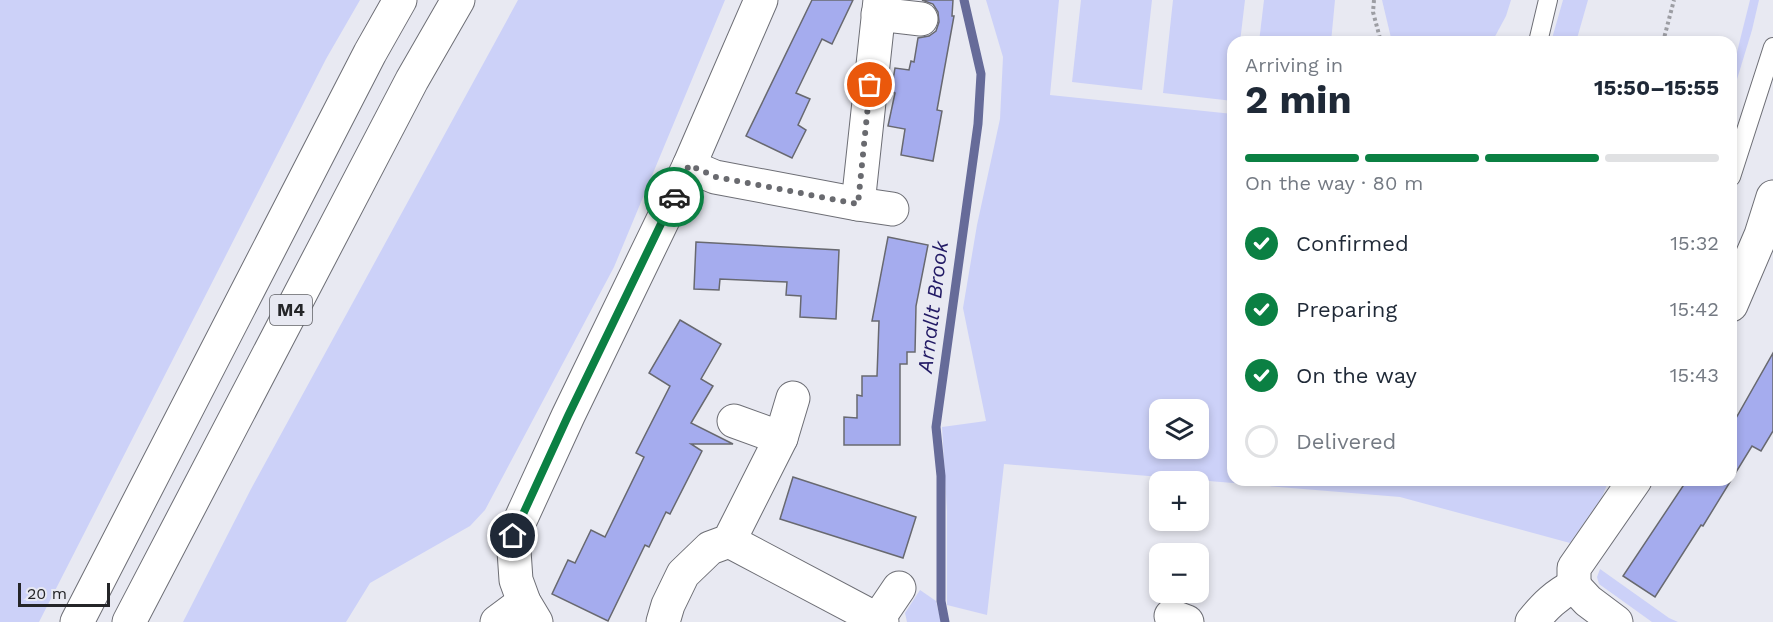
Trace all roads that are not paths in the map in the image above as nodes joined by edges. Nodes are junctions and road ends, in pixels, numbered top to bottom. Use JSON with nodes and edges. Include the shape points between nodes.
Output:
{"nodes":[{"id":1,"x":400,"y":0,"type":"edge"},
{"id":2,"x":458,"y":0,"type":"edge"},
{"id":3,"x":761,"y":0,"type":"edge"},
{"id":4,"x":1548,"y":0,"type":"edge"},
{"id":5,"x":879,"y":7,"type":"edge"},
{"id":6,"x":921,"y":20,"type":"dead end"},
{"id":7,"x":1539,"y":36,"type":"edge"},
{"id":8,"x":1773,"y":46,"type":"edge"},
{"id":9,"x":1737,"y":158,"type":"edge"},
{"id":10,"x":689,"y":165,"type":"junction"},
{"id":11,"x":1773,"y":197,"type":"edge"},
{"id":12,"x":858,"y":204,"type":"junction"},
{"id":13,"x":892,"y":209,"type":"dead end"},
{"id":14,"x":1737,"y":291,"type":"edge"},
{"id":15,"x":793,"y":398,"type":"dead end"},
{"id":16,"x":734,"y":421,"type":"dead end"},
{"id":17,"x":781,"y":438,"type":"junction"},
{"id":18,"x":1631,"y":486,"type":"edge"},
{"id":19,"x":729,"y":541,"type":"junction"},
{"id":20,"x":1574,"y":586,"type":"junction"},
{"id":21,"x":899,"y":588,"type":"dead end"},
{"id":22,"x":530,"y":612,"type":"edge"},
{"id":23,"x":880,"y":620,"type":"edge"},
{"id":24,"x":77,"y":622,"type":"edge"},
{"id":25,"x":129,"y":622,"type":"edge"},
{"id":26,"x":497,"y":622,"type":"edge"},
{"id":27,"x":663,"y":622,"type":"edge"},
{"id":28,"x":1532,"y":622,"type":"edge"},
{"id":29,"x":1616,"y":622,"type":"edge"}],
"edges":[{"from":1,"to":24,"type":"main road","number":"M4"},
{"from":2,"to":25,"type":"main road","number":"M4","via":[[412,80]]},
{"from":3,"to":10,"type":"main road"},
{"from":4,"to":7,"type":"lane"},
{"from":5,"to":6,"type":"main road"},
{"from":5,"to":12,"type":"main road"},
{"from":8,"to":9,"type":"lane"},
{"from":10,"to":12,"type":"main road","via":[[716,177]]},
{"from":10,"to":22,"type":"main road","via":[[513,536],[516,580]]},
{"from":11,"to":14,"type":"main road"},
{"from":12,"to":13,"type":"main road"},
{"from":15,"to":17,"type":"main road"},
{"from":16,"to":17,"type":"main road"},
{"from":17,"to":19,"type":"main road"},
{"from":18,"to":20,"type":"main road","via":[[1574,568]]},
{"from":19,"to":23,"type":"main road"},
{"from":19,"to":27,"type":"main road","via":[[710,548],[683,574]]},
{"from":20,"to":28,"type":"main road","via":[[1545,605]]},
{"from":20,"to":29,"type":"main road"},
{"from":21,"to":23,"type":"main road"},
{"from":22,"to":26,"type":"main road"}]}
